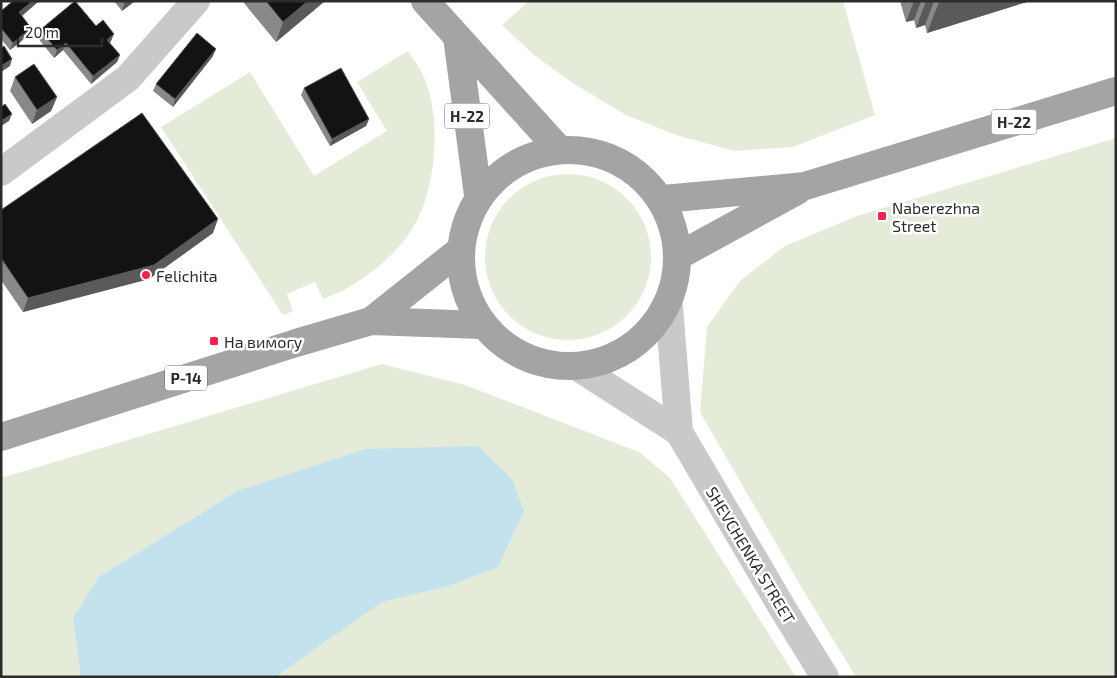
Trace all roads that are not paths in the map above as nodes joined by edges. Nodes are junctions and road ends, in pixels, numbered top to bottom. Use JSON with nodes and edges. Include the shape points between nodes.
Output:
{"nodes":[{"id":1,"x":196,"y":1,"type":"edge"},
{"id":2,"x":425,"y":1,"type":"edge"},
{"id":3,"x":457,"y":37,"type":"junction"},
{"id":4,"x":1116,"y":91,"type":"edge"},
{"id":5,"x":557,"y":147,"type":"junction"},
{"id":6,"x":1,"y":172,"type":"edge"},
{"id":7,"x":805,"y":186,"type":"junction"},
{"id":8,"x":478,"y":195,"type":"junction"},
{"id":9,"x":663,"y":199,"type":"junction"},
{"id":10,"x":459,"y":251,"type":"junction"},
{"id":11,"x":680,"y":255,"type":"junction"},
{"id":12,"x":669,"y":307,"type":"junction"},
{"id":13,"x":371,"y":321,"type":"junction"},
{"id":14,"x":482,"y":325,"type":"junction"},
{"id":15,"x":579,"y":368,"type":"junction"},
{"id":16,"x":679,"y":432,"type":"junction"},
{"id":17,"x":1,"y":437,"type":"edge"},
{"id":18,"x":825,"y":677,"type":"edge"}],
"edges":[{"from":1,"to":6,"type":"street","via":[[128,78]]},
{"from":2,"to":3,"type":"main road","number":"Н-22"},
{"from":3,"to":5,"type":"main road","number":"Н-22"},
{"from":3,"to":8,"type":"main road","number":"Н-22"},
{"from":4,"to":7,"type":"main road","number":"Н-22"},
{"from":5,"to":8,"type":"main road","via":[[512,163]]},
{"from":5,"to":9,"type":"main road","via":[[617,158]]},
{"from":7,"to":9,"type":"main road","number":"Н-22"},
{"from":7,"to":11,"type":"main road","number":"Н-22"},
{"from":8,"to":10,"type":"main road","number":"Н-22"},
{"from":9,"to":11,"type":"main road"},
{"from":10,"to":13,"type":"main road","number":"Р-14"},
{"from":10,"to":14,"type":"main road","number":"Н-22","via":[[464,290]]},
{"from":11,"to":12,"type":"main road","number":"Н-22"},
{"from":12,"to":15,"type":"main road","number":"Н-22","via":[[632,349]]},
{"from":12,"to":16,"type":"street","name":"SHEVCHENKA STREET"},
{"from":13,"to":14,"type":"main road","number":"Р-14"},
{"from":13,"to":17,"type":"main road","number":"Р-14"},
{"from":14,"to":15,"type":"main road","number":"Н-22","via":[[526,359]]},
{"from":15,"to":16,"type":"street","name":"SHEVCHENKA STREET"},
{"from":16,"to":18,"type":"street","name":"SHEVCHENKA STREET"}]}
